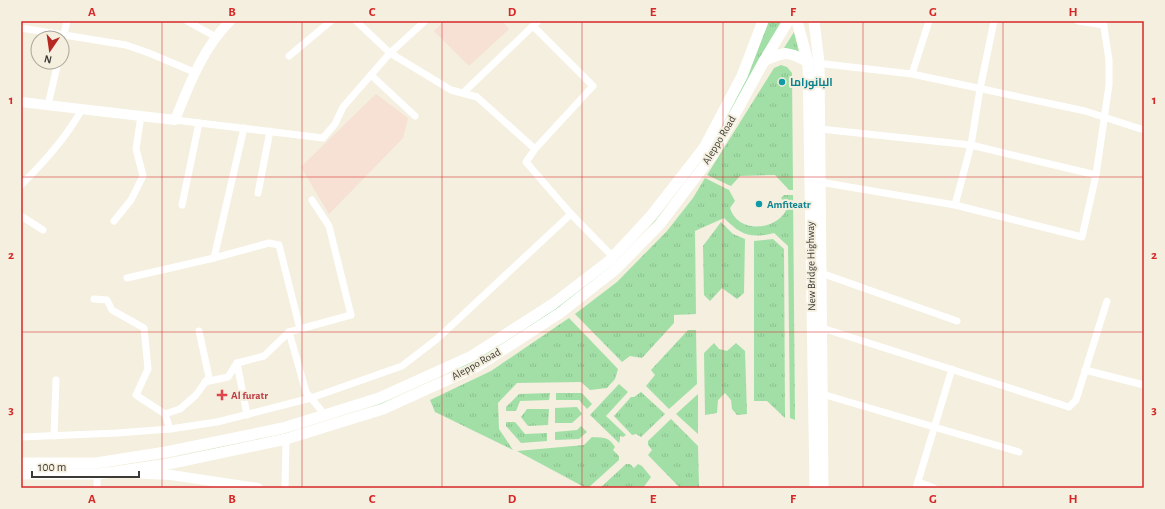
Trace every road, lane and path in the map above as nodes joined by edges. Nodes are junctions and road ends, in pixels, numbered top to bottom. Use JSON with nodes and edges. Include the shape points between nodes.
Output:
{"nodes":[{"id":1,"x":187,"y":21,"type":"edge"},
{"id":2,"x":230,"y":21,"type":"edge"},
{"id":3,"x":331,"y":21,"type":"edge"},
{"id":4,"x":356,"y":21,"type":"edge"},
{"id":5,"x":425,"y":21,"type":"edge"},
{"id":6,"x":763,"y":21,"type":"edge"},
{"id":7,"x":788,"y":21,"type":"edge"},
{"id":8,"x":797,"y":21,"type":"edge"},
{"id":9,"x":814,"y":21,"type":"edge"},
{"id":10,"x":929,"y":21,"type":"edge"},
{"id":11,"x":994,"y":21,"type":"edge"},
{"id":12,"x":1078,"y":21,"type":"edge"},
{"id":13,"x":1103,"y":23,"type":"edge"},
{"id":14,"x":535,"y":24,"type":"edge"},
{"id":15,"x":216,"y":37,"type":"junction"},
{"id":16,"x":70,"y":40,"type":"edge"},
{"id":17,"x":390,"y":53,"type":"junction"},
{"id":18,"x":289,"y":56,"type":"dead end"},
{"id":19,"x":764,"y":61,"type":"junction"},
{"id":20,"x":814,"y":62,"type":"junction"},
{"id":21,"x":56,"y":70,"type":"edge"},
{"id":22,"x":194,"y":72,"type":"junction"},
{"id":23,"x":912,"y":74,"type":"junction"},
{"id":24,"x":371,"y":75,"type":"junction"},
{"id":25,"x":980,"y":89,"type":"junction"},
{"id":26,"x":463,"y":93,"type":"junction"},
{"id":27,"x":21,"y":102,"type":"edge"},
{"id":28,"x":48,"y":105,"type":"junction"},
{"id":29,"x":82,"y":109,"type":"junction"},
{"id":30,"x":141,"y":116,"type":"junction"},
{"id":31,"x":415,"y":116,"type":"dead end"},
{"id":32,"x":1105,"y":118,"type":"junction"},
{"id":33,"x":175,"y":120,"type":"junction"},
{"id":34,"x":199,"y":123,"type":"junction"},
{"id":35,"x":244,"y":128,"type":"junction"},
{"id":36,"x":820,"y":129,"type":"junction"},
{"id":37,"x":1144,"y":130,"type":"edge"},
{"id":38,"x":270,"y":131,"type":"junction"},
{"id":39,"x":971,"y":145,"type":"junction"},
{"id":40,"x":535,"y":149,"type":"junction"},
{"id":41,"x":1096,"y":175,"type":"junction"},
{"id":42,"x":820,"y":182,"type":"junction"},
{"id":43,"x":21,"y":185,"type":"edge"},
{"id":44,"x":258,"y":193,"type":"dead end"},
{"id":45,"x":312,"y":200,"type":"dead end"},
{"id":46,"x":955,"y":204,"type":"junction"},
{"id":47,"x":182,"y":205,"type":"dead end"},
{"id":48,"x":571,"y":214,"type":"junction"},
{"id":49,"x":21,"y":216,"type":"edge"},
{"id":50,"x":114,"y":221,"type":"dead end"},
{"id":51,"x":43,"y":230,"type":"dead end"},
{"id":52,"x":613,"y":257,"type":"junction"},
{"id":53,"x":214,"y":258,"type":"junction"},
{"id":54,"x":821,"y":273,"type":"junction"},
{"id":55,"x":127,"y":278,"type":"dead end"},
{"id":56,"x":94,"y":299,"type":"dead end"},
{"id":57,"x":1107,"y":301,"type":"dead end"},
{"id":58,"x":957,"y":321,"type":"dead end"},
{"id":59,"x":822,"y":328,"type":"junction"},
{"id":60,"x":300,"y":329,"type":"junction"},
{"id":61,"x":199,"y":331,"type":"dead end"},
{"id":62,"x":289,"y":332,"type":"junction"},
{"id":63,"x":237,"y":363,"type":"junction"},
{"id":64,"x":952,"y":370,"type":"junction"},
{"id":65,"x":1086,"y":370,"type":"junction"},
{"id":66,"x":56,"y":380,"type":"dead end"},
{"id":67,"x":205,"y":382,"type":"junction"},
{"id":68,"x":1144,"y":386,"type":"edge"},
{"id":69,"x":822,"y":394,"type":"junction"},
{"id":70,"x":311,"y":398,"type":"junction"},
{"id":71,"x":165,"y":414,"type":"junction"},
{"id":72,"x":247,"y":415,"type":"junction"},
{"id":73,"x":325,"y":415,"type":"junction"},
{"id":74,"x":934,"y":427,"type":"junction"},
{"id":75,"x":170,"y":429,"type":"junction"},
{"id":76,"x":54,"y":436,"type":"junction"},
{"id":77,"x":21,"y":437,"type":"edge"},
{"id":78,"x":286,"y":439,"type":"junction"},
{"id":79,"x":1019,"y":452,"type":"dead end"},
{"id":80,"x":21,"y":463,"type":"edge"},
{"id":81,"x":115,"y":472,"type":"junction"},
{"id":82,"x":21,"y":474,"type":"edge"},
{"id":83,"x":97,"y":474,"type":"junction"},
{"id":84,"x":917,"y":485,"type":"edge"},
{"id":85,"x":242,"y":487,"type":"edge"},
{"id":86,"x":97,"y":488,"type":"edge"},
{"id":87,"x":258,"y":488,"type":"edge"},
{"id":88,"x":285,"y":488,"type":"edge"},
{"id":89,"x":815,"y":488,"type":"edge"},
{"id":90,"x":823,"y":488,"type":"edge"},
{"id":91,"x":934,"y":488,"type":"edge"}],
"edges":[{"from":1,"to":15,"type":"street"},
{"from":2,"to":15,"type":"street"},
{"from":3,"to":18,"type":"street"},
{"from":4,"to":17,"type":"street"},
{"from":5,"to":17,"type":"street"},
{"from":6,"to":52,"type":"main road","name":"Aleppo Road","via":[[742,76],[704,148],[651,216]]},
{"from":7,"to":19,"type":"main road","name":"Aleppo Road"},
{"from":8,"to":20,"type":"main road","name":"New Bridge Highway"},
{"from":9,"to":20,"type":"main road","name":"New Bridge Highway"},
{"from":10,"to":23,"type":"street"},
{"from":11,"to":25,"type":"street"},
{"from":12,"to":13,"type":"street"},
{"from":13,"to":32,"type":"street","via":[[1109,66]]},
{"from":14,"to":26,"type":"street"},
{"from":14,"to":40,"type":"street","via":[[593,86]]},
{"from":15,"to":22,"type":"street"},
{"from":16,"to":22,"type":"street","via":[[126,45]]},
{"from":17,"to":24,"type":"street"},
{"from":17,"to":26,"type":"street","via":[[451,90]]},
{"from":19,"to":20,"type":"main road","via":[[780,53],[788,53]]},
{"from":19,"to":78,"type":"main road","name":"Aleppo Road","via":[[713,154],[660,224],[616,269],[560,313],[478,366],[383,409]]},
{"from":20,"to":23,"type":"street"},
{"from":20,"to":36,"type":"main road","name":"New Bridge Highway"},
{"from":20,"to":89,"type":"main road","name":"New Bridge Highway"},
{"from":21,"to":28,"type":"street"},
{"from":22,"to":33,"type":"street"},
{"from":23,"to":25,"type":"street"},
{"from":24,"to":31,"type":"street"},
{"from":24,"to":38,"type":"street","via":[[343,106],[335,124],[323,138]]},
{"from":25,"to":32,"type":"street"},
{"from":25,"to":39,"type":"street"},
{"from":26,"to":40,"type":"street","via":[[477,97]]},
{"from":27,"to":28,"type":"street"},
{"from":28,"to":29,"type":"street"},
{"from":29,"to":30,"type":"street"},
{"from":29,"to":43,"type":"street","via":[[72,127],[44,162]]},
{"from":30,"to":33,"type":"street"},
{"from":30,"to":50,"type":"street","via":[[136,149],[143,176],[131,200]]},
{"from":32,"to":37,"type":"street"},
{"from":32,"to":41,"type":"street"},
{"from":33,"to":34,"type":"street"},
{"from":34,"to":35,"type":"street"},
{"from":34,"to":47,"type":"street"},
{"from":35,"to":38,"type":"street"},
{"from":35,"to":53,"type":"street"},
{"from":36,"to":39,"type":"street"},
{"from":36,"to":42,"type":"main road","name":"New Bridge Highway"},
{"from":38,"to":44,"type":"street"},
{"from":39,"to":41,"type":"street"},
{"from":39,"to":46,"type":"street"},
{"from":40,"to":48,"type":"street","via":[[526,162]]},
{"from":41,"to":46,"type":"street","via":[[1082,237]]},
{"from":42,"to":46,"type":"street"},
{"from":42,"to":54,"type":"main road","name":"New Bridge Highway"},
{"from":45,"to":60,"type":"street","via":[[329,226],[351,315]]},
{"from":48,"to":52,"type":"street"},
{"from":48,"to":70,"type":"street","via":[[437,339],[402,366]]},
{"from":49,"to":51,"type":"street"},
{"from":52,"to":73,"type":"main road","name":"Aleppo Road","via":[[553,304],[472,356],[379,398]]},
{"from":53,"to":55,"type":"street"},
{"from":53,"to":60,"type":"street","via":[[269,243],[279,245]]},
{"from":54,"to":58,"type":"street"},
{"from":54,"to":59,"type":"main road","name":"New Bridge Highway"},
{"from":56,"to":71,"type":"street","via":[[107,300],[112,310],[144,328],[148,369],[136,396]]},
{"from":57,"to":65,"type":"street"},
{"from":59,"to":64,"type":"street"},
{"from":59,"to":69,"type":"main road","name":"New Bridge Highway"},
{"from":60,"to":62,"type":"street"},
{"from":61,"to":67,"type":"street","via":[[209,377]]},
{"from":62,"to":63,"type":"street","via":[[264,356]]},
{"from":62,"to":70,"type":"street","via":[[306,392]]},
{"from":63,"to":67,"type":"street","via":[[228,377]]},
{"from":63,"to":72,"type":"street"},
{"from":64,"to":65,"type":"street","via":[[1069,407],[1076,400]]},
{"from":64,"to":74,"type":"street"},
{"from":65,"to":68,"type":"street"},
{"from":66,"to":76,"type":"street"},
{"from":67,"to":71,"type":"street","via":[[196,395],[180,409]]},
{"from":69,"to":74,"type":"street"},
{"from":69,"to":90,"type":"main road","name":"New Bridge Highway"},
{"from":70,"to":72,"type":"street"},
{"from":70,"to":73,"type":"street"},
{"from":71,"to":75,"type":"street"},
{"from":72,"to":75,"type":"street"},
{"from":73,"to":80,"type":"main road","name":"Aleppo Road","via":[[283,428],[166,452],[96,463]]},
{"from":74,"to":79,"type":"street"},
{"from":74,"to":84,"type":"street"},
{"from":75,"to":76,"type":"street"},
{"from":76,"to":77,"type":"street"},
{"from":78,"to":81,"type":"main road","name":"Aleppo Road","via":[[168,464]]},
{"from":78,"to":88,"type":"street"},
{"from":81,"to":83,"type":"main road","name":"Aleppo Road"},
{"from":81,"to":85,"type":"street","via":[[171,475]]},
{"from":82,"to":83,"type":"main road","name":"Aleppo Road"},
{"from":83,"to":86,"type":"street"},
{"from":84,"to":91,"type":"street"},
{"from":85,"to":87,"type":"street"}]}
